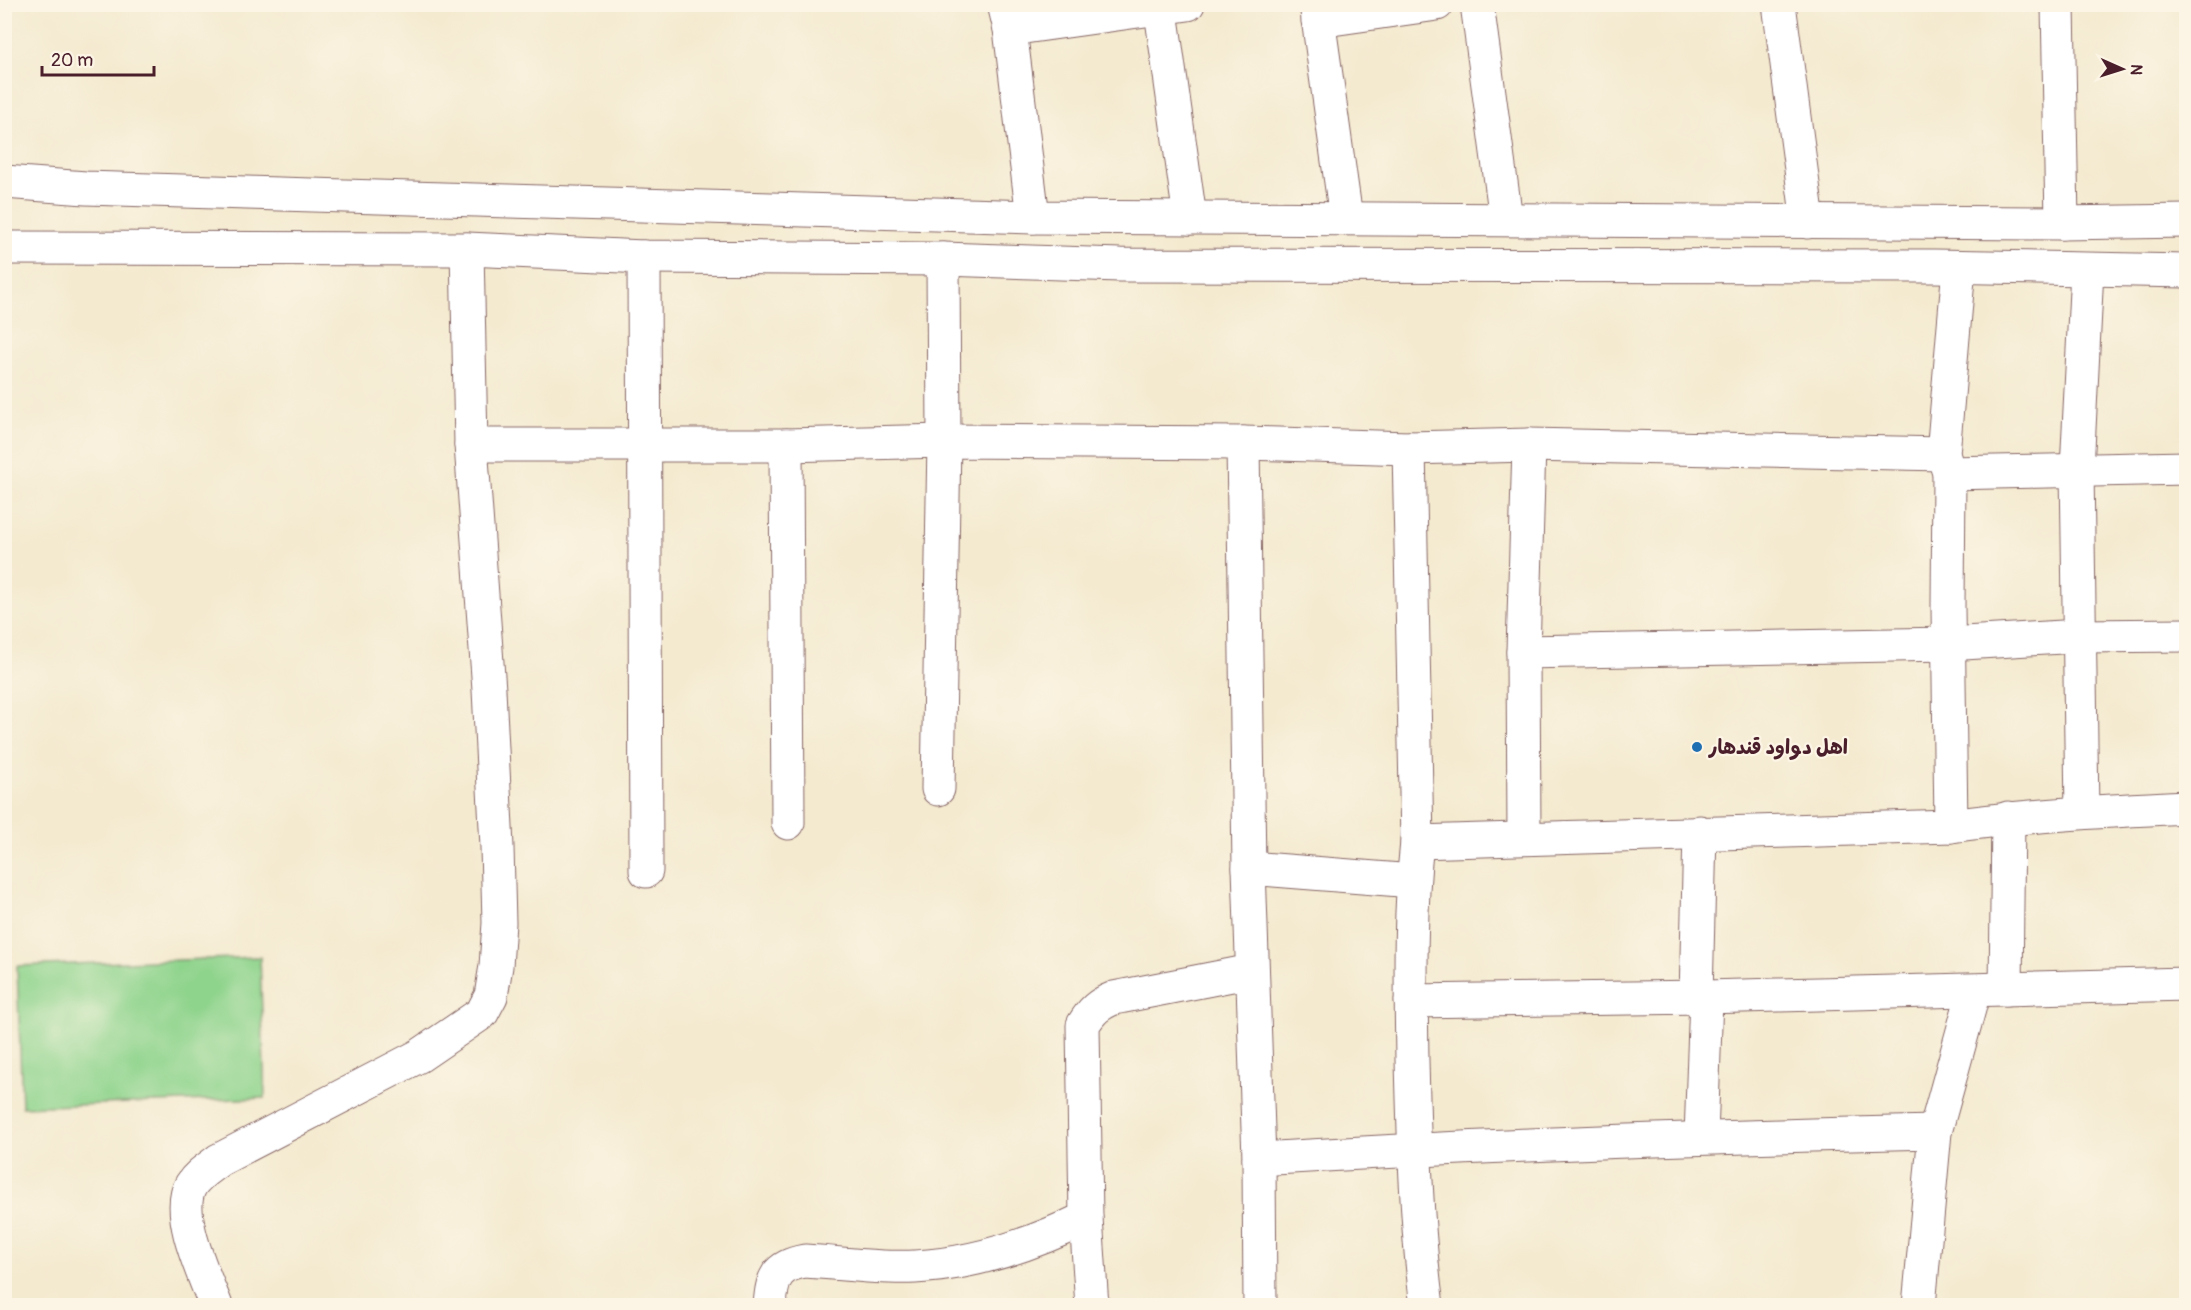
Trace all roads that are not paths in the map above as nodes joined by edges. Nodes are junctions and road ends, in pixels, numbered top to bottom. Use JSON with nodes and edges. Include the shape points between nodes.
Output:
{"nodes":[{"id":1,"x":1437,"y":4,"type":"edge"},
{"id":2,"x":1477,"y":4,"type":"edge"},
{"id":3,"x":1779,"y":4,"type":"edge"},
{"id":4,"x":2058,"y":4,"type":"edge"},
{"id":5,"x":1170,"y":6,"type":"edge"},
{"id":6,"x":1317,"y":13,"type":"edge"},
{"id":7,"x":1007,"y":17,"type":"edge"},
{"id":8,"x":4,"y":182,"type":"edge"},
{"id":9,"x":1034,"y":217,"type":"junction"},
{"id":10,"x":1190,"y":218,"type":"junction"},
{"id":11,"x":1346,"y":218,"type":"junction"},
{"id":12,"x":1506,"y":219,"type":"junction"},
{"id":13,"x":2187,"y":221,"type":"edge"},
{"id":14,"x":1808,"y":222,"type":"junction"},
{"id":15,"x":2062,"y":224,"type":"junction"},
{"id":16,"x":4,"y":248,"type":"edge"},
{"id":17,"x":467,"y":249,"type":"junction"},
{"id":18,"x":644,"y":257,"type":"junction"},
{"id":19,"x":943,"y":259,"type":"junction"},
{"id":20,"x":1959,"y":267,"type":"junction"},
{"id":21,"x":2087,"y":270,"type":"junction"},
{"id":22,"x":2187,"y":271,"type":"edge"},
{"id":23,"x":944,"y":441,"type":"junction"},
{"id":24,"x":1243,"y":443,"type":"junction"},
{"id":25,"x":471,"y":445,"type":"junction"},
{"id":26,"x":644,"y":445,"type":"junction"},
{"id":27,"x":786,"y":445,"type":"junction"},
{"id":28,"x":1528,"y":445,"type":"junction"},
{"id":29,"x":1409,"y":448,"type":"junction"},
{"id":30,"x":1946,"y":464,"type":"junction"},
{"id":31,"x":2187,"y":468,"type":"edge"},
{"id":32,"x":2077,"y":469,"type":"junction"},
{"id":33,"x":2187,"y":635,"type":"edge"},
{"id":34,"x":2079,"y":636,"type":"junction"},
{"id":35,"x":1948,"y":644,"type":"junction"},
{"id":36,"x":1523,"y":652,"type":"junction"},
{"id":37,"x":938,"y":789,"type":"dead end"},
{"id":38,"x":2187,"y":807,"type":"edge"},
{"id":39,"x":2082,"y":812,"type":"junction"},
{"id":40,"x":2008,"y":818,"type":"junction"},
{"id":41,"x":788,"y":823,"type":"dead end"},
{"id":42,"x":1951,"y":826,"type":"junction"},
{"id":43,"x":1700,"y":832,"type":"junction"},
{"id":44,"x":1524,"y":837,"type":"junction"},
{"id":45,"x":1417,"y":842,"type":"junction"},
{"id":46,"x":1249,"y":868,"type":"junction"},
{"id":47,"x":646,"y":871,"type":"dead end"},
{"id":48,"x":1413,"y":881,"type":"junction"},
{"id":49,"x":1252,"y":971,"type":"junction"},
{"id":50,"x":2187,"y":984,"type":"edge"},
{"id":51,"x":1990,"y":990,"type":"junction"},
{"id":52,"x":1701,"y":997,"type":"junction"},
{"id":53,"x":1411,"y":1001,"type":"junction"},
{"id":54,"x":1935,"y":1132,"type":"junction"},
{"id":55,"x":1701,"y":1137,"type":"junction"},
{"id":56,"x":1414,"y":1149,"type":"junction"},
{"id":57,"x":1258,"y":1159,"type":"junction"},
{"id":58,"x":1086,"y":1218,"type":"junction"},
{"id":59,"x":216,"y":1305,"type":"edge"},
{"id":60,"x":770,"y":1305,"type":"edge"},
{"id":61,"x":1092,"y":1305,"type":"edge"},
{"id":62,"x":1260,"y":1305,"type":"edge"},
{"id":63,"x":1426,"y":1305,"type":"edge"},
{"id":64,"x":1919,"y":1305,"type":"edge"}],
"edges":[{"from":1,"to":6,"type":"street"},
{"from":2,"to":12,"type":"street"},
{"from":3,"to":14,"type":"street"},
{"from":4,"to":15,"type":"street"},
{"from":5,"to":7,"type":"street"},
{"from":5,"to":10,"type":"street"},
{"from":6,"to":11,"type":"street"},
{"from":7,"to":9,"type":"street"},
{"from":8,"to":9,"type":"street","via":[[86,188]]},
{"from":9,"to":10,"type":"street"},
{"from":10,"to":11,"type":"street"},
{"from":11,"to":12,"type":"street"},
{"from":12,"to":14,"type":"street"},
{"from":13,"to":15,"type":"street"},
{"from":14,"to":15,"type":"street"},
{"from":16,"to":17,"type":"street"},
{"from":17,"to":18,"type":"street"},
{"from":17,"to":25,"type":"street"},
{"from":18,"to":19,"type":"street"},
{"from":18,"to":26,"type":"street"},
{"from":19,"to":20,"type":"street","via":[[1120,265]]},
{"from":19,"to":23,"type":"street"},
{"from":20,"to":21,"type":"street"},
{"from":20,"to":30,"type":"street"},
{"from":21,"to":22,"type":"street"},
{"from":21,"to":32,"type":"street"},
{"from":23,"to":24,"type":"street"},
{"from":23,"to":27,"type":"street"},
{"from":23,"to":37,"type":"street"},
{"from":24,"to":29,"type":"street"},
{"from":24,"to":46,"type":"street"},
{"from":25,"to":26,"type":"street"},
{"from":25,"to":59,"type":"street","via":[[497,847],[499,923],[491,996],[482,1013],[419,1056],[219,1160],[200,1174],[190,1187],[186,1207],[188,1228]]},
{"from":26,"to":27,"type":"street"},
{"from":26,"to":47,"type":"street"},
{"from":27,"to":41,"type":"street"},
{"from":28,"to":29,"type":"street"},
{"from":28,"to":30,"type":"street"},
{"from":28,"to":36,"type":"street"},
{"from":29,"to":45,"type":"street"},
{"from":30,"to":32,"type":"street"},
{"from":30,"to":35,"type":"street"},
{"from":31,"to":32,"type":"street"},
{"from":32,"to":34,"type":"street"},
{"from":33,"to":34,"type":"street"},
{"from":34,"to":35,"type":"street"},
{"from":34,"to":39,"type":"street"},
{"from":35,"to":36,"type":"street"},
{"from":35,"to":42,"type":"street"},
{"from":36,"to":44,"type":"street"},
{"from":38,"to":39,"type":"street"},
{"from":39,"to":40,"type":"street"},
{"from":40,"to":42,"type":"street"},
{"from":40,"to":51,"type":"street"},
{"from":42,"to":43,"type":"street"},
{"from":43,"to":44,"type":"street"},
{"from":43,"to":52,"type":"street"},
{"from":44,"to":45,"type":"street"},
{"from":45,"to":48,"type":"street"},
{"from":46,"to":48,"type":"street"},
{"from":46,"to":49,"type":"street"},
{"from":48,"to":53,"type":"street"},
{"from":49,"to":57,"type":"street"},
{"from":49,"to":58,"type":"street","via":[[1114,998],[1090,1013],[1083,1024]]},
{"from":50,"to":51,"type":"street"},
{"from":51,"to":52,"type":"street"},
{"from":51,"to":54,"type":"street"},
{"from":52,"to":53,"type":"street"},
{"from":52,"to":55,"type":"street"},
{"from":53,"to":56,"type":"street"},
{"from":54,"to":55,"type":"street"},
{"from":54,"to":64,"type":"street"},
{"from":55,"to":56,"type":"street"},
{"from":56,"to":57,"type":"street"},
{"from":56,"to":63,"type":"street"},
{"from":57,"to":62,"type":"street"},
{"from":58,"to":60,"type":"street","via":[[1065,1229],[954,1264],[912,1267],[797,1262],[778,1271]]},
{"from":58,"to":61,"type":"street"}]}
